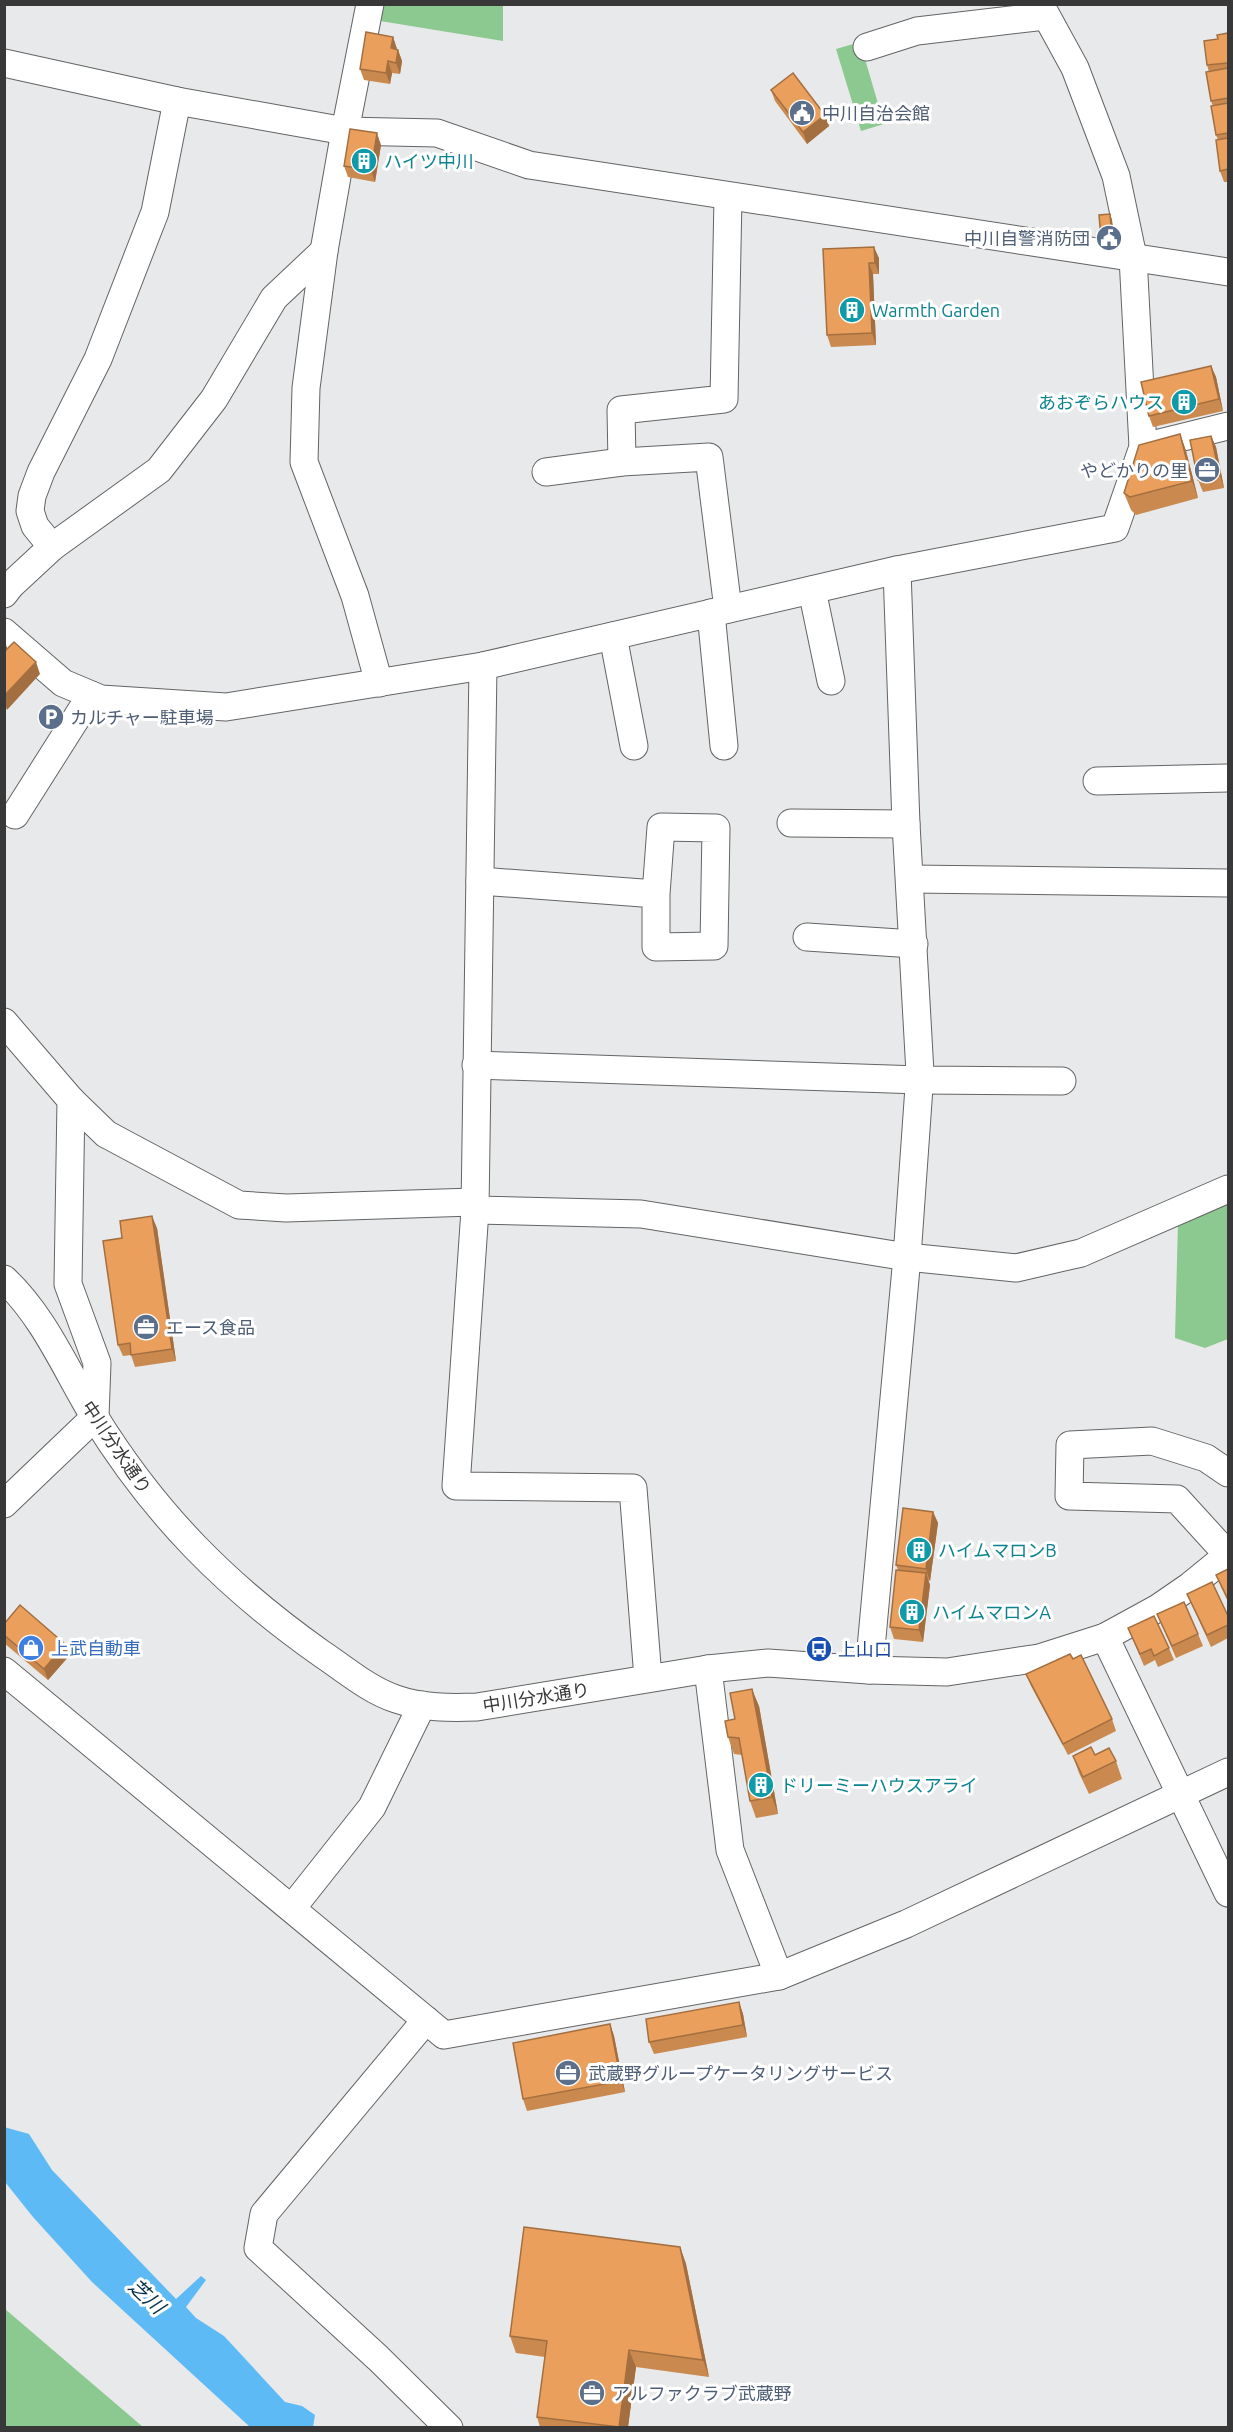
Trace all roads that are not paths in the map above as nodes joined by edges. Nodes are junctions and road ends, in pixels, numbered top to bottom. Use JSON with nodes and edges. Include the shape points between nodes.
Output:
{"nodes":[{"id":1,"x":370,"y":4,"type":"edge"},
{"id":2,"x":1043,"y":10,"type":"edge"},
{"id":3,"x":867,"y":47,"type":"dead end"},
{"id":4,"x":4,"y":63,"type":"edge"},
{"id":5,"x":177,"y":101,"type":"junction"},
{"id":6,"x":345,"y":131,"type":"junction"},
{"id":7,"x":728,"y":197,"type":"junction"},
{"id":8,"x":324,"y":251,"type":"junction"},
{"id":9,"x":1133,"y":257,"type":"junction"},
{"id":10,"x":1228,"y":272,"type":"edge"},
{"id":11,"x":1228,"y":426,"type":"edge"},
{"id":12,"x":1143,"y":447,"type":"junction"},
{"id":13,"x":622,"y":462,"type":"junction"},
{"id":14,"x":546,"y":472,"type":"dead end"},
{"id":15,"x":52,"y":547,"type":"junction"},
{"id":16,"x":897,"y":570,"type":"junction"},
{"id":17,"x":812,"y":590,"type":"junction"},
{"id":18,"x":4,"y":594,"type":"edge"},
{"id":19,"x":719,"y":611,"type":"junction"},
{"id":20,"x":4,"y":632,"type":"edge"},
{"id":21,"x":613,"y":636,"type":"junction"},
{"id":22,"x":483,"y":666,"type":"junction"},
{"id":23,"x":831,"y":681,"type":"dead end"},
{"id":24,"x":379,"y":682,"type":"junction"},
{"id":25,"x":91,"y":695,"type":"junction"},
{"id":26,"x":634,"y":746,"type":"dead end"},
{"id":27,"x":724,"y":746,"type":"dead end"},
{"id":28,"x":1228,"y":778,"type":"edge"},
{"id":29,"x":1097,"y":781,"type":"dead end"},
{"id":30,"x":15,"y":815,"type":"dead end"},
{"id":31,"x":791,"y":823,"type":"dead end"},
{"id":32,"x":906,"y":824,"type":"junction"},
{"id":33,"x":910,"y":879,"type":"junction"},
{"id":34,"x":480,"y":881,"type":"junction"},
{"id":35,"x":1228,"y":883,"type":"edge"},
{"id":36,"x":656,"y":894,"type":"junction"},
{"id":37,"x":807,"y":938,"type":"dead end"},
{"id":38,"x":914,"y":944,"type":"junction"},
{"id":39,"x":4,"y":1022,"type":"edge"},
{"id":40,"x":476,"y":1065,"type":"junction"},
{"id":41,"x":920,"y":1080,"type":"junction"},
{"id":42,"x":1062,"y":1081,"type":"dead end"},
{"id":43,"x":70,"y":1100,"type":"junction"},
{"id":44,"x":1228,"y":1189,"type":"edge"},
{"id":45,"x":474,"y":1206,"type":"junction"},
{"id":46,"x":907,"y":1257,"type":"junction"},
{"id":47,"x":4,"y":1279,"type":"edge"},
{"id":48,"x":94,"y":1417,"type":"junction"},
{"id":49,"x":1228,"y":1473,"type":"edge"},
{"id":50,"x":4,"y":1504,"type":"edge"},
{"id":51,"x":1228,"y":1555,"type":"edge"},
{"id":52,"x":1105,"y":1637,"type":"junction"},
{"id":53,"x":708,"y":1669,"type":"junction"},
{"id":54,"x":869,"y":1670,"type":"junction"},
{"id":55,"x":4,"y":1671,"type":"edge"},
{"id":56,"x":648,"y":1678,"type":"junction"},
{"id":57,"x":422,"y":1705,"type":"junction"},
{"id":58,"x":1228,"y":1772,"type":"edge"},
{"id":59,"x":1181,"y":1793,"type":"junction"},
{"id":60,"x":1228,"y":1893,"type":"edge"},
{"id":61,"x":292,"y":1908,"type":"junction"},
{"id":62,"x":780,"y":1976,"type":"junction"},
{"id":63,"x":426,"y":2020,"type":"junction"},
{"id":64,"x":449,"y":2427,"type":"edge"}],
"edges":[{"from":1,"to":6,"type":"street"},
{"from":2,"to":3,"type":"street","via":[[917,31]]},
{"from":2,"to":9,"type":"street","via":[[1075,68],[1116,176]]},
{"from":4,"to":5,"type":"street"},
{"from":5,"to":6,"type":"street"},
{"from":5,"to":15,"type":"street","via":[[155,212],[98,359],[32,496],[30,511],[35,526]]},
{"from":6,"to":7,"type":"street","via":[[437,133],[529,165]]},
{"from":6,"to":8,"type":"street"},
{"from":7,"to":9,"type":"street"},
{"from":7,"to":13,"type":"street","via":[[724,399],[621,410]]},
{"from":8,"to":15,"type":"street","via":[[274,298],[214,399],[159,470]]},
{"from":8,"to":24,"type":"street","via":[[306,388],[304,462],[355,597]]},
{"from":9,"to":10,"type":"street"},
{"from":9,"to":12,"type":"street"},
{"from":11,"to":12,"type":"street"},
{"from":12,"to":16,"type":"street","via":[[1115,528]]},
{"from":13,"to":14,"type":"street"},
{"from":13,"to":19,"type":"street","via":[[709,458]]},
{"from":15,"to":18,"type":"street"},
{"from":16,"to":17,"type":"street"},
{"from":16,"to":32,"type":"street"},
{"from":17,"to":19,"type":"street"},
{"from":17,"to":23,"type":"street"},
{"from":19,"to":21,"type":"street"},
{"from":19,"to":27,"type":"street"},
{"from":20,"to":25,"type":"street","via":[[63,683]]},
{"from":21,"to":22,"type":"street"},
{"from":21,"to":26,"type":"street"},
{"from":22,"to":24,"type":"street"},
{"from":22,"to":34,"type":"street"},
{"from":24,"to":25,"type":"street","via":[[226,707],[101,699]]},
{"from":25,"to":30,"type":"street"},
{"from":28,"to":29,"type":"street"},
{"from":31,"to":32,"type":"street"},
{"from":32,"to":33,"type":"street"},
{"from":33,"to":35,"type":"street"},
{"from":33,"to":38,"type":"street"},
{"from":34,"to":36,"type":"street"},
{"from":34,"to":40,"type":"street"},
{"from":36,"to":36,"type":"street","via":[[656,947],[714,946],[716,828],[661,827]]},
{"from":37,"to":38,"type":"street"},
{"from":38,"to":41,"type":"street"},
{"from":39,"to":43,"type":"street"},
{"from":40,"to":41,"type":"street"},
{"from":40,"to":45,"type":"street"},
{"from":41,"to":42,"type":"street"},
{"from":41,"to":46,"type":"street"},
{"from":43,"to":45,"type":"street","via":[[106,1134],[239,1205]]},
{"from":43,"to":48,"type":"street","via":[[68,1284],[97,1363]]},
{"from":44,"to":46,"type":"street","via":[[1081,1253],[1016,1268]]},
{"from":45,"to":46,"type":"street","via":[[640,1214]]},
{"from":45,"to":56,"type":"street","via":[[456,1486],[633,1488]]},
{"from":46,"to":54,"type":"street"},
{"from":47,"to":48,"type":"street","name":"中川分水通り","via":[[51,1340]]},
{"from":48,"to":50,"type":"street"},
{"from":48,"to":57,"type":"street","name":"中川分水通り","via":[[157,1506],[223,1576],[284,1627],[369,1686],[396,1699]]},
{"from":49,"to":51,"type":"street","via":[[1206,1458],[1152,1441],[1070,1445],[1070,1496],[1177,1499]]},
{"from":51,"to":52,"type":"street","name":"中川分水通り","via":[[1158,1608]]},
{"from":52,"to":54,"type":"street","name":"中川分水通り","via":[[1039,1658],[990,1667],[947,1672]]},
{"from":52,"to":59,"type":"street"},
{"from":53,"to":54,"type":"street","name":"中川分水通り","via":[[768,1662]]},
{"from":53,"to":56,"type":"street","name":"中川分水通り"},
{"from":53,"to":62,"type":"street","via":[[730,1850]]},
{"from":55,"to":61,"type":"street"},
{"from":56,"to":57,"type":"street","name":"中川分水通り","via":[[477,1707]]},
{"from":57,"to":61,"type":"street","via":[[372,1807]]},
{"from":58,"to":59,"type":"street"},
{"from":59,"to":60,"type":"street"},
{"from":59,"to":62,"type":"street","via":[[906,1924]]},
{"from":61,"to":63,"type":"street"},
{"from":62,"to":63,"type":"street","via":[[444,2036]]},
{"from":63,"to":64,"type":"street","via":[[264,2214],[258,2248]]}]}
